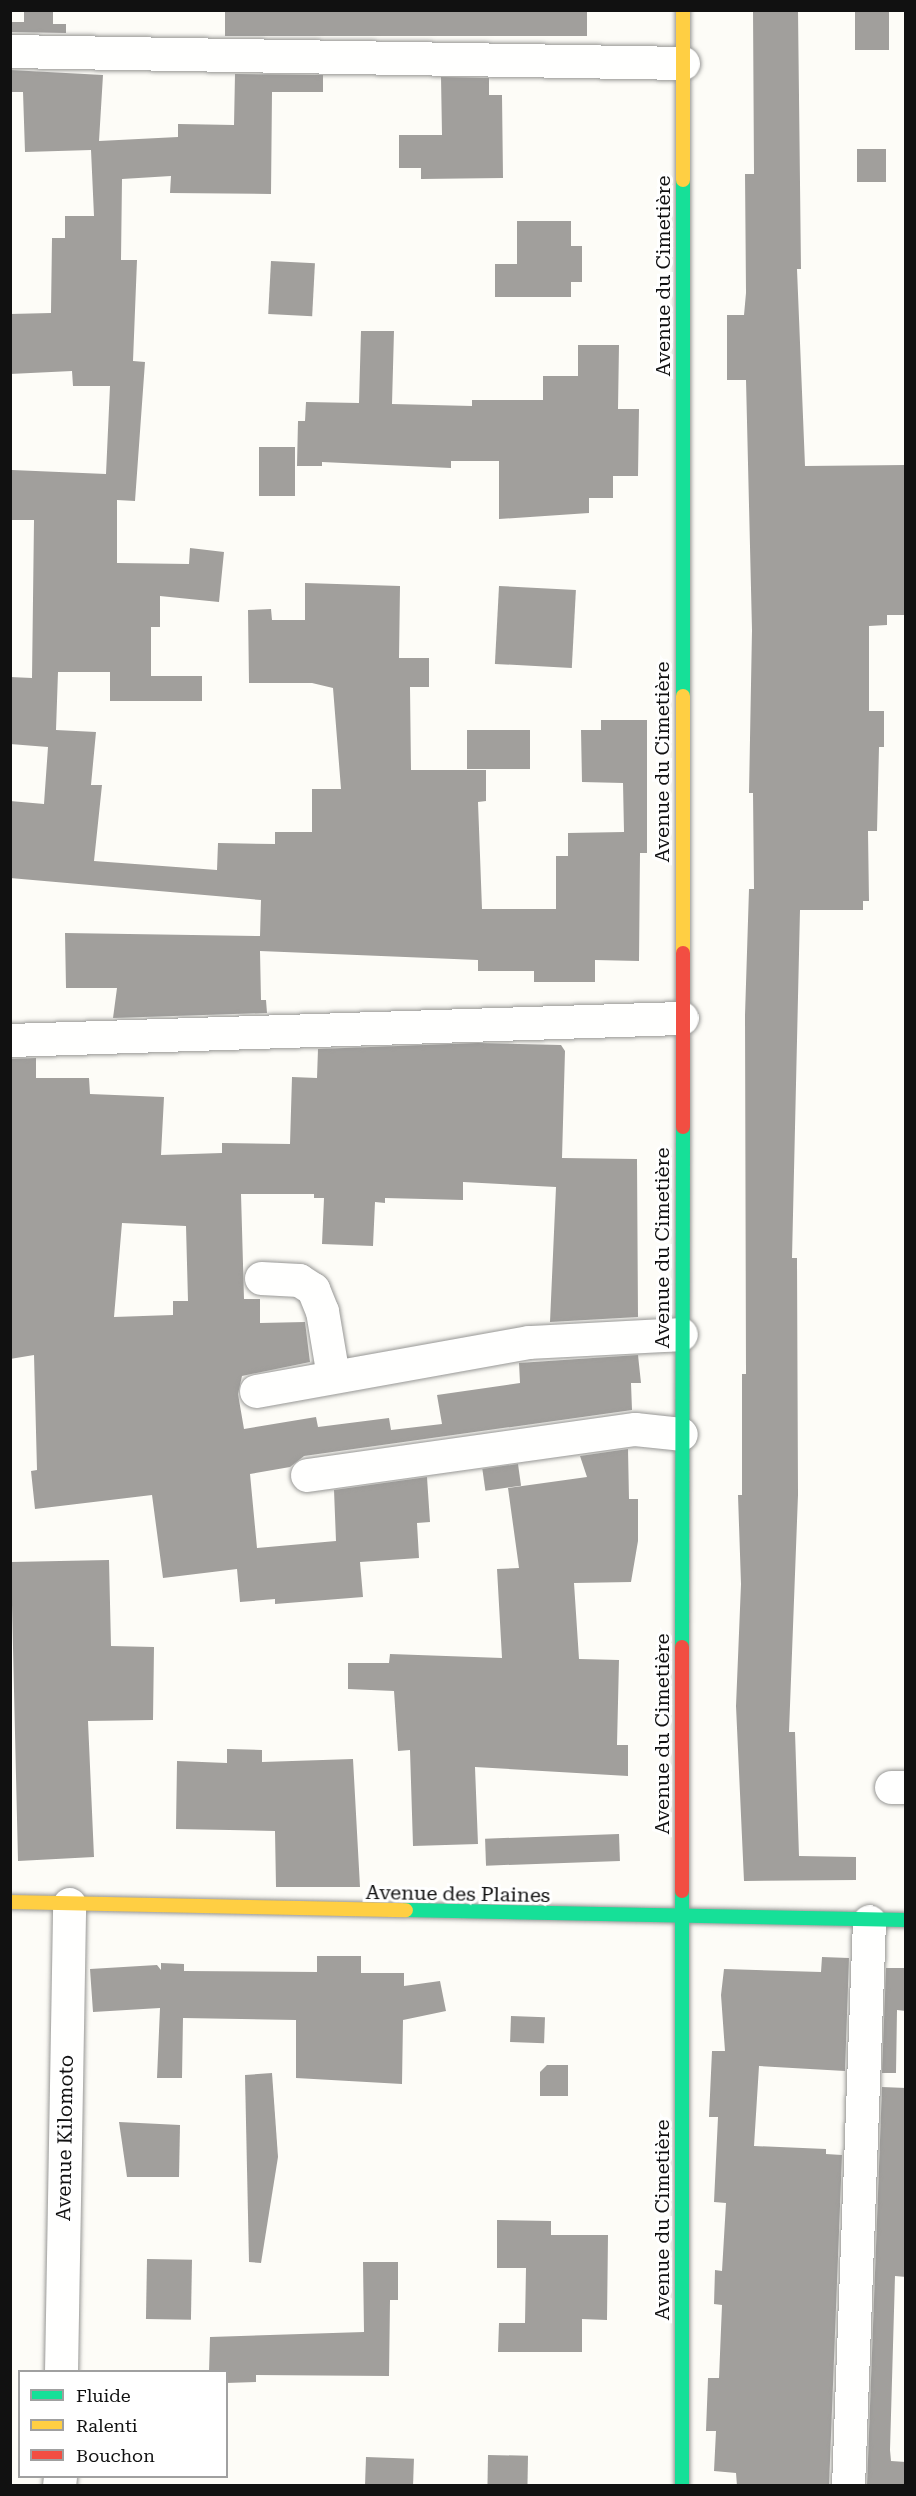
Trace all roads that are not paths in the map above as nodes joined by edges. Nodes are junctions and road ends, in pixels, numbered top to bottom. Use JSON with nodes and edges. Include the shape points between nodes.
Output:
{"nodes":[{"id":1,"x":683,"y":10,"type":"edge"},
{"id":2,"x":10,"y":51,"type":"edge"},
{"id":3,"x":683,"y":63,"type":"junction"},
{"id":4,"x":682,"y":1018,"type":"junction"},
{"id":5,"x":10,"y":1040,"type":"edge"},
{"id":6,"x":261,"y":1278,"type":"dead end"},
{"id":7,"x":681,"y":1334,"type":"junction"},
{"id":8,"x":333,"y":1376,"type":"junction"},
{"id":9,"x":256,"y":1391,"type":"dead end"},
{"id":10,"x":681,"y":1434,"type":"junction"},
{"id":11,"x":307,"y":1475,"type":"dead end"},
{"id":12,"x":10,"y":1902,"type":"edge"},
{"id":13,"x":69,"y":1904,"type":"junction"},
{"id":14,"x":682,"y":1919,"type":"junction"},
{"id":15,"x":906,"y":1920,"type":"edge"},
{"id":16,"x":869,"y":1922,"type":"junction"},
{"id":17,"x":61,"y":2370,"type":"edge"},
{"id":18,"x":682,"y":2486,"type":"edge"},
{"id":19,"x":848,"y":2486,"type":"edge"}],
"edges":[{"from":1,"to":3,"type":"street","name":"Avenue du Cimetière"},
{"from":2,"to":3,"type":"street"},
{"from":3,"to":4,"type":"street","name":"Avenue du Cimetière"},
{"from":4,"to":5,"type":"street"},
{"from":4,"to":7,"type":"street","name":"Avenue du Cimetière"},
{"from":6,"to":8,"type":"street","via":[[299,1280],[313,1288],[322,1311]]},
{"from":7,"to":8,"type":"street","via":[[529,1342]]},
{"from":7,"to":10,"type":"street","name":"Avenue du Cimetière"},
{"from":8,"to":9,"type":"street"},
{"from":10,"to":11,"type":"street","via":[[635,1429]]},
{"from":10,"to":14,"type":"street","name":"Avenue du Cimetière"},
{"from":12,"to":13,"type":"street","name":"Avenue des Plaines"},
{"from":13,"to":14,"type":"street","name":"Avenue des Plaines"},
{"from":13,"to":17,"type":"street","name":"Avenue Kilomoto"},
{"from":14,"to":16,"type":"street","name":"Avenue des Plaines"},
{"from":14,"to":18,"type":"street","name":"Avenue du Cimetière"},
{"from":15,"to":16,"type":"street","name":"Avenue des Plaines"},
{"from":16,"to":19,"type":"street"}]}
